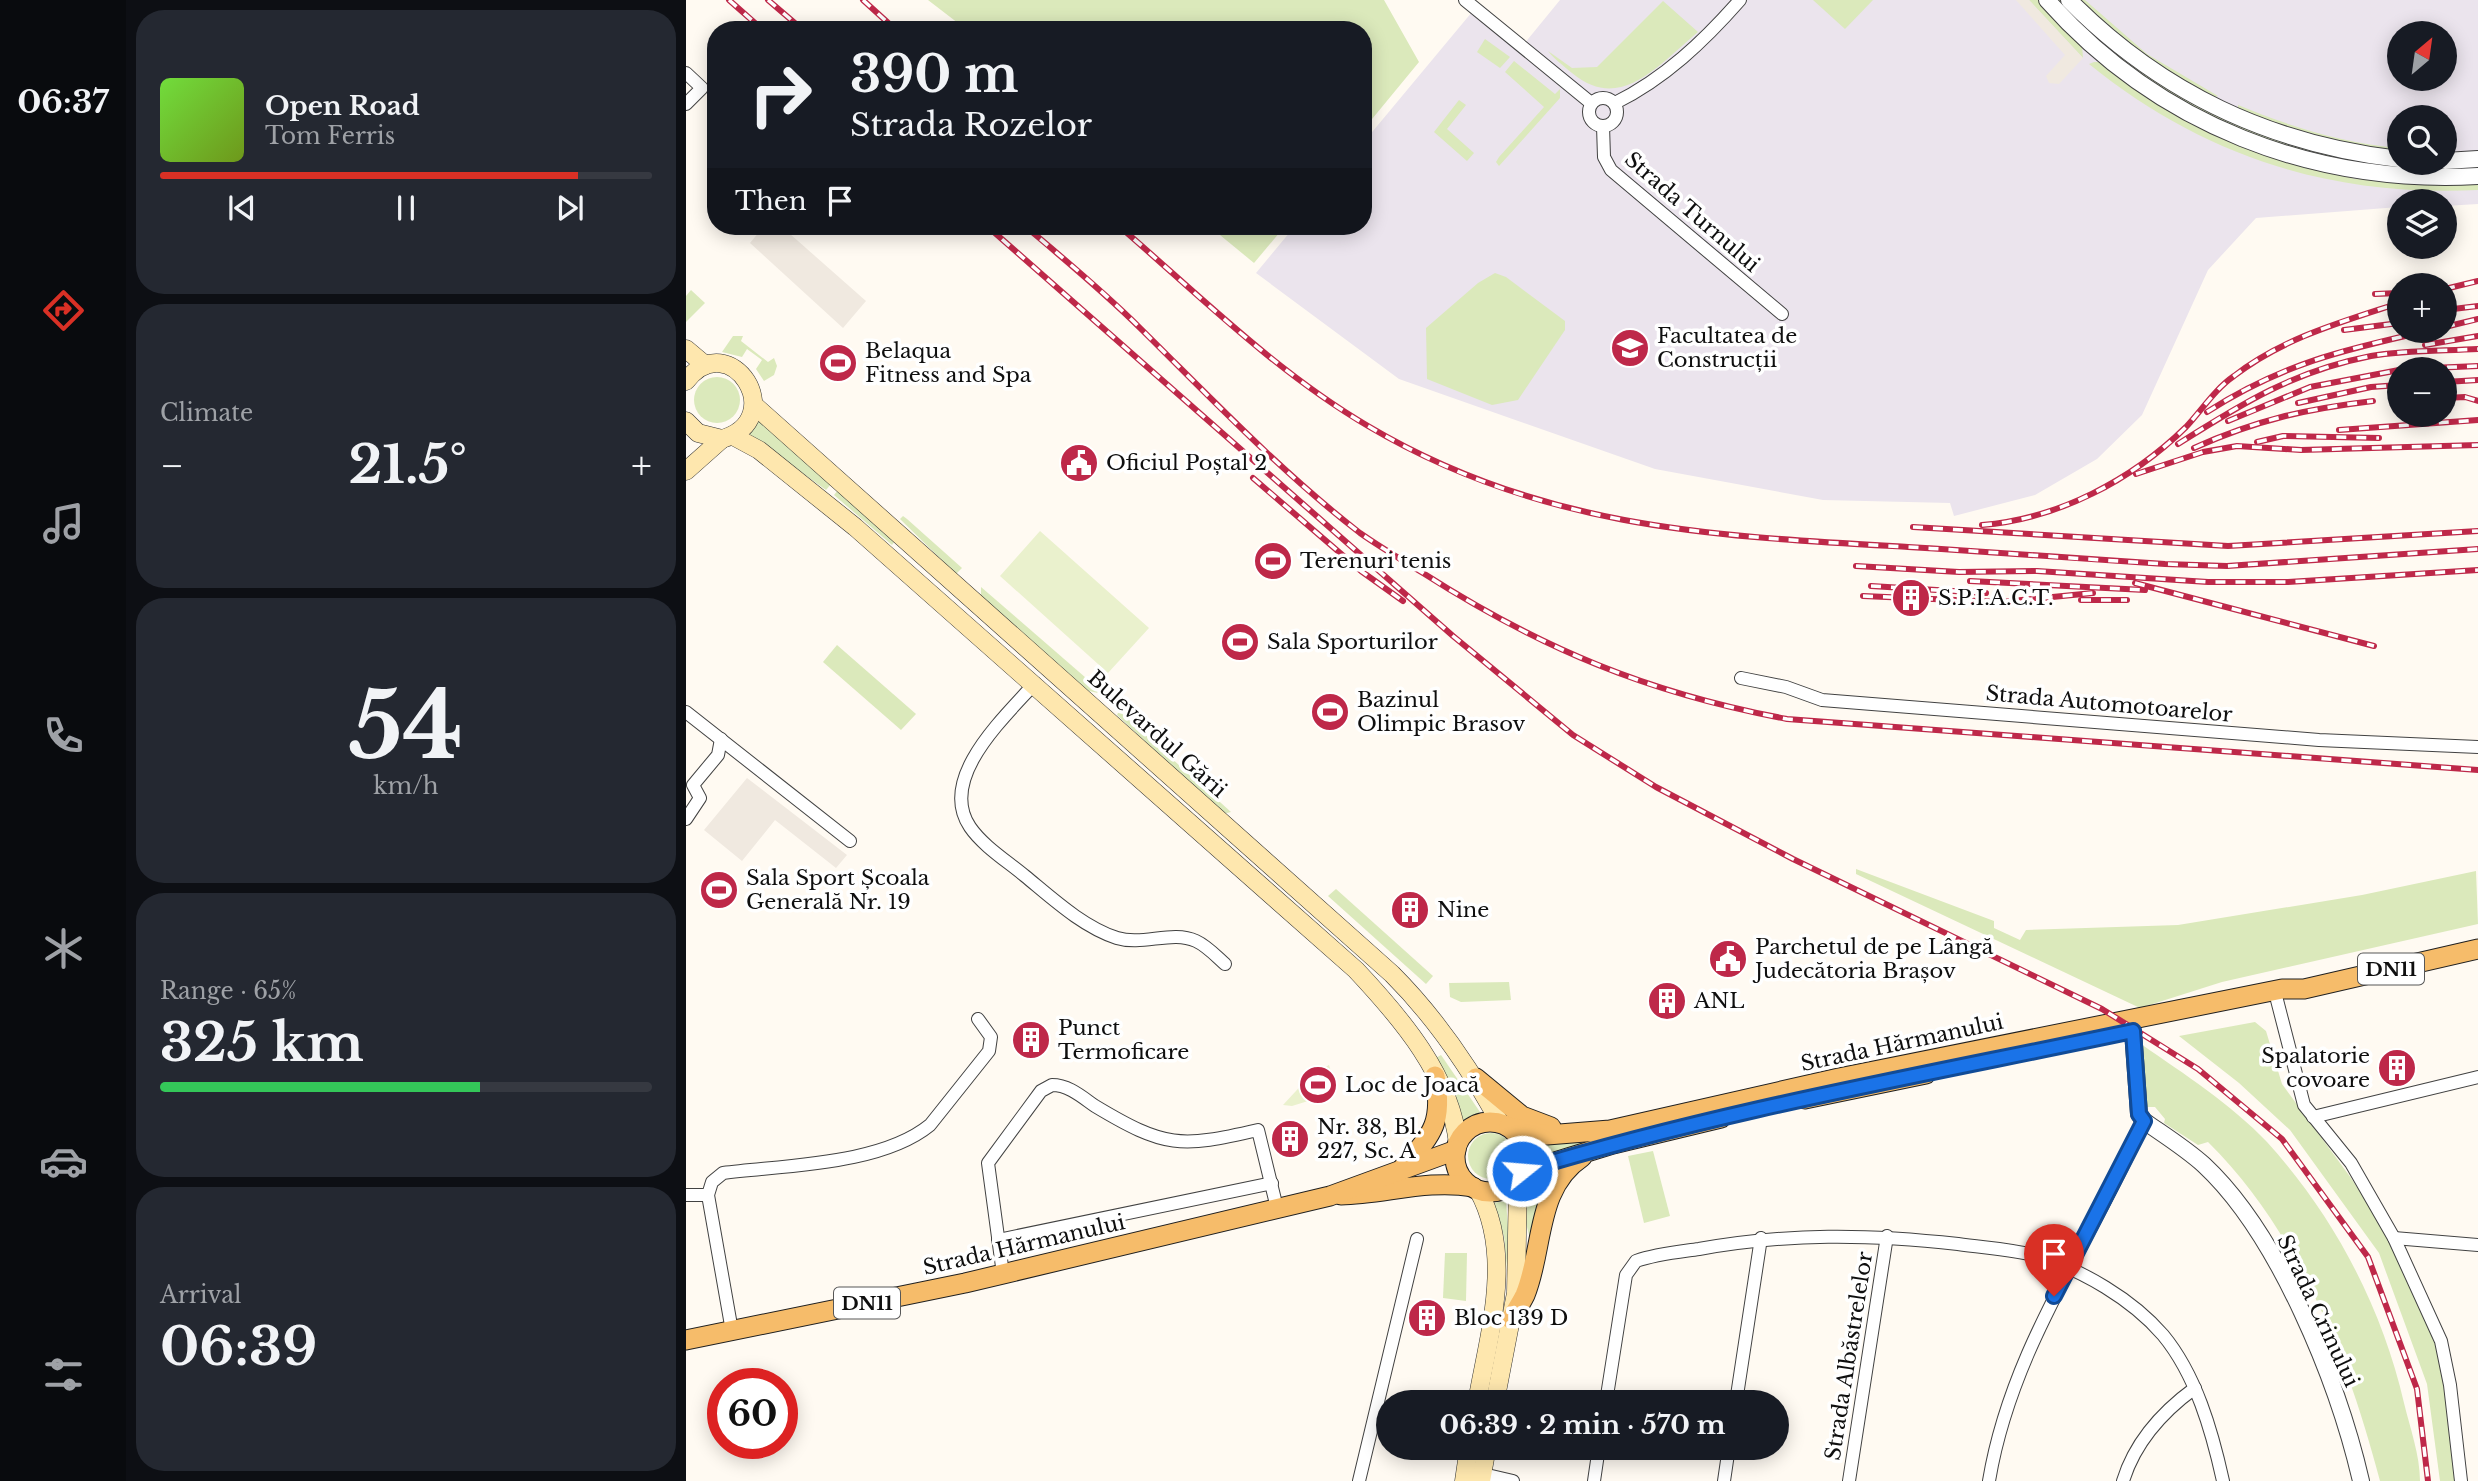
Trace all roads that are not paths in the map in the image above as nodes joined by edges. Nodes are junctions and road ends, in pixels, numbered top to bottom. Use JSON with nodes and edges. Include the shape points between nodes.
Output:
{"nodes":[{"id":1,"x":1465,"y":0,"type":"edge"},
{"id":2,"x":1740,"y":0,"type":"edge"},
{"id":3,"x":2047,"y":0,"type":"edge"},
{"id":4,"x":2069,"y":0,"type":"edge"},
{"id":5,"x":686,"y":73,"type":"edge"},
{"id":6,"x":688,"y":102,"type":"edge"},
{"id":7,"x":1591,"y":103,"type":"junction"},
{"id":8,"x":1615,"y":103,"type":"junction"},
{"id":9,"x":1603,"y":126,"type":"junction"},
{"id":10,"x":2387,"y":157,"type":"edge"},
{"id":11,"x":2478,"y":159,"type":"edge"},
{"id":12,"x":2457,"y":160,"type":"edge"},
{"id":13,"x":2478,"y":176,"type":"edge"},
{"id":14,"x":1782,"y":314,"type":"dead end"},
{"id":15,"x":686,"y":349,"type":"edge"},
{"id":16,"x":705,"y":365,"type":"junction"},
{"id":17,"x":686,"y":381,"type":"edge"},
{"id":18,"x":754,"y":405,"type":"junction"},
{"id":19,"x":686,"y":421,"type":"edge"},
{"id":20,"x":728,"y":437,"type":"junction"},
{"id":21,"x":686,"y":471,"type":"edge"},
{"id":22,"x":1741,"y":678,"type":"dead end"},
{"id":23,"x":1035,"y":683,"type":"junction"},
{"id":24,"x":686,"y":712,"type":"edge"},
{"id":25,"x":721,"y":739,"type":"junction"},
{"id":26,"x":2478,"y":747,"type":"edge"},
{"id":27,"x":686,"y":819,"type":"edge"},
{"id":28,"x":850,"y":841,"type":"dead end"},
{"id":29,"x":2478,"y":949,"type":"edge"},
{"id":30,"x":1225,"y":964,"type":"dead end"},
{"id":31,"x":2304,"y":989,"type":"junction"},
{"id":32,"x":2277,"y":1000,"type":"junction"},
{"id":33,"x":978,"y":1019,"type":"dead end"},
{"id":34,"x":2133,"y":1031,"type":"junction"},
{"id":35,"x":1435,"y":1076,"type":"junction"},
{"id":36,"x":2478,"y":1077,"type":"edge"},
{"id":37,"x":1475,"y":1078,"type":"junction"},
{"id":38,"x":2313,"y":1117,"type":"junction"},
{"id":39,"x":2144,"y":1121,"type":"junction"},
{"id":40,"x":1505,"y":1125,"type":"junction"},
{"id":41,"x":1572,"y":1134,"type":"junction"},
{"id":42,"x":1457,"y":1147,"type":"junction"},
{"id":43,"x":1598,"y":1148,"type":"junction"},
{"id":44,"x":1401,"y":1171,"type":"junction"},
{"id":45,"x":1520,"y":1175,"type":"junction"},
{"id":46,"x":1272,"y":1183,"type":"junction"},
{"id":47,"x":1475,"y":1188,"type":"junction"},
{"id":48,"x":686,"y":1195,"type":"edge"},
{"id":49,"x":708,"y":1195,"type":"junction"},
{"id":50,"x":1330,"y":1196,"type":"junction"},
{"id":51,"x":1277,"y":1208,"type":"junction"},
{"id":52,"x":1887,"y":1236,"type":"junction"},
{"id":53,"x":1761,"y":1238,"type":"junction"},
{"id":54,"x":2394,"y":1238,"type":"junction"},
{"id":55,"x":998,"y":1240,"type":"junction"},
{"id":56,"x":1417,"y":1240,"type":"dead end"},
{"id":57,"x":2478,"y":1245,"type":"edge"},
{"id":58,"x":2068,"y":1269,"type":"junction"},
{"id":59,"x":1003,"y":1274,"type":"junction"},
{"id":60,"x":1511,"y":1319,"type":"junction"},
{"id":61,"x":732,"y":1331,"type":"junction"},
{"id":62,"x":686,"y":1340,"type":"edge"},
{"id":63,"x":2194,"y":1388,"type":"junction"},
{"id":64,"x":1479,"y":1390,"type":"edge"},
{"id":65,"x":1497,"y":1390,"type":"edge"},
{"id":66,"x":1608,"y":1390,"type":"edge"},
{"id":67,"x":1738,"y":1390,"type":"edge"},
{"id":68,"x":1467,"y":1460,"type":"edge"},
{"id":69,"x":1485,"y":1460,"type":"edge"},
{"id":70,"x":1597,"y":1460,"type":"edge"},
{"id":71,"x":1727,"y":1460,"type":"edge"},
{"id":72,"x":1482,"y":1478,"type":"edge"},
{"id":73,"x":1359,"y":1481,"type":"edge"},
{"id":74,"x":1464,"y":1481,"type":"edge"},
{"id":75,"x":1513,"y":1481,"type":"edge"},
{"id":76,"x":1594,"y":1481,"type":"edge"},
{"id":77,"x":1724,"y":1481,"type":"edge"},
{"id":78,"x":1849,"y":1481,"type":"edge"},
{"id":79,"x":1989,"y":1481,"type":"edge"},
{"id":80,"x":2123,"y":1481,"type":"edge"},
{"id":81,"x":2223,"y":1481,"type":"edge"},
{"id":82,"x":2361,"y":1481,"type":"edge"},
{"id":83,"x":2461,"y":1481,"type":"edge"}],
"edges":[{"from":1,"to":7,"type":"street"},
{"from":2,"to":8,"type":"street","via":[[1707,38],[1646,86]]},
{"from":3,"to":13,"type":"street","via":[[2133,78],[2233,135],[2356,172]]},
{"from":4,"to":10,"type":"street","via":[[2142,64],[2214,107],[2317,146]]},
{"from":5,"to":6,"type":"street","via":[[702,88]]},
{"from":7,"to":8,"type":"street","via":[[1603,97]]},
{"from":7,"to":9,"type":"street","via":[[1591,120]]},
{"from":8,"to":9,"type":"street","via":[[1615,120]]},
{"from":9,"to":14,"type":"street","name":"Strada Turnului","via":[[1604,157],[1611,170]]},
{"from":11,"to":12,"type":"street"},
{"from":15,"to":16,"type":"main road"},
{"from":16,"to":17,"type":"main road"},
{"from":16,"to":18,"type":"main road","via":[[736,368],[750,384]]},
{"from":18,"to":20,"type":"main road","via":[[747,422]]},
{"from":18,"to":37,"type":"main road","name":"Bulevardul Gării","via":[[1392,974],[1426,1008]]},
{"from":19,"to":20,"type":"main road","name":"Bulevardul Gării","via":[[698,433]]},
{"from":20,"to":21,"type":"main road"},
{"from":20,"to":23,"type":"main road","name":"Bulevardul Gării","via":[[759,450],[822,500]]},
{"from":22,"to":26,"type":"street","name":"Strada Automotoarelor","via":[[1822,700],[2319,740]]},
{"from":23,"to":30,"type":"street","via":[[974,756],[962,784],[965,818],[988,845],[1086,924],[1116,938],[1195,940]]},
{"from":23,"to":35,"type":"main road","name":"Bulevardul Gării","via":[[1356,970],[1403,1024]]},
{"from":24,"to":25,"type":"street"},
{"from":25,"to":27,"type":"street","via":[[718,755],[693,785],[700,798]]},
{"from":25,"to":28,"type":"street"},
{"from":29,"to":31,"type":"main road","name":"Strada Hărmanului","number":"DN11"},
{"from":31,"to":32,"type":"main road","name":"Strada Hărmanului","number":"DN11"},
{"from":31,"to":41,"type":"main road","name":"Strada Hărmanului","number":"DN11","via":[[2268,992]]},
{"from":32,"to":34,"type":"main road","name":"Strada Hărmanului","number":"DN11"},
{"from":32,"to":38,"type":"street","via":[[2297,1087]]},
{"from":33,"to":49,"type":"street","via":[[991,1037],[989,1051],[930,1125],[888,1147],[723,1173],[712,1182]]},
{"from":34,"to":39,"type":"street","via":[[2139,1114]]},
{"from":34,"to":43,"type":"main road","name":"Strada Hărmanului","number":"DN11","via":[[1782,1104]]},
{"from":35,"to":42,"type":"main road","name":"Bulevardul Gării","via":[[1452,1108]]},
{"from":35,"to":44,"type":"main road","via":[[1440,1105],[1437,1119]]},
{"from":36,"to":38,"type":"street"},
{"from":37,"to":40,"type":"main road","name":"Bulevardul Gării"},
{"from":37,"to":41,"type":"main road","via":[[1522,1116]]},
{"from":38,"to":54,"type":"street","via":[[2351,1163]]},
{"from":39,"to":58,"type":"street"},
{"from":39,"to":82,"type":"street","name":"Strada Crinului","via":[[2224,1186],[2263,1241],[2326,1370]]},
{"from":40,"to":41,"type":"main road","name":"Strada Hărmanului","number":"DN11","via":[[1547,1135]]},
{"from":40,"to":42,"type":"main road","via":[[1487,1122],[1473,1126]]},
{"from":40,"to":45,"type":"main road","via":[[1522,1142],[1525,1162]]},
{"from":42,"to":44,"type":"main road","name":"Strada Hărmanului","number":"DN11"},
{"from":42,"to":47,"type":"main road","via":[[1457,1168]]},
{"from":43,"to":45,"type":"main road","name":"Strada Hărmanului","number":"DN11"},
{"from":43,"to":60,"type":"main road","via":[[1574,1162],[1557,1182],[1525,1295]]},
{"from":44,"to":50,"type":"main road","name":"Strada Hărmanului","number":"DN11"},
{"from":45,"to":47,"type":"main road","via":[[1500,1191]]},
{"from":45,"to":60,"type":"main road"},
{"from":46,"to":51,"type":"street"},
{"from":46,"to":55,"type":"street"},
{"from":46,"to":55,"type":"street","via":[[1258,1130],[1175,1143],[1129,1124],[1067,1088],[1052,1085],[1041,1091],[990,1159]]},
{"from":47,"to":50,"type":"main road","name":"Strada Hărmanului","number":"DN11","via":[[1426,1185]]},
{"from":47,"to":64,"type":"main road","via":[[1492,1226],[1498,1264]]},
{"from":48,"to":49,"type":"street"},
{"from":49,"to":61,"type":"street"},
{"from":50,"to":51,"type":"main road","name":"Strada Hărmanului","number":"DN11"},
{"from":51,"to":59,"type":"main road","name":"Strada Hărmanului","number":"DN11"},
{"from":52,"to":53,"type":"street"},
{"from":52,"to":58,"type":"street","via":[[2016,1251]]},
{"from":52,"to":78,"type":"street","name":"Strada Albăstrelelor"},
{"from":53,"to":66,"type":"street","via":[[1643,1258],[1632,1264],[1626,1275]]},
{"from":53,"to":67,"type":"street"},
{"from":54,"to":57,"type":"street"},
{"from":54,"to":83,"type":"street","via":[[2441,1341]]},
{"from":55,"to":59,"type":"street"},
{"from":56,"to":73,"type":"street"},
{"from":58,"to":63,"type":"street","via":[[2117,1296],[2151,1322],[2173,1348]]},
{"from":58,"to":79,"type":"street","via":[[2021,1367],[1996,1440]]},
{"from":59,"to":61,"type":"main road","name":"Strada Hărmanului","number":"DN11"},
{"from":60,"to":65,"type":"main road"},
{"from":61,"to":62,"type":"main road","name":"Strada Hărmanului","number":"DN11"},
{"from":63,"to":80,"type":"street","via":[[2149,1431]]},
{"from":63,"to":81,"type":"street"},
{"from":68,"to":74,"type":"main road"},
{"from":69,"to":72,"type":"main road"},
{"from":70,"to":76,"type":"street"},
{"from":71,"to":77,"type":"street"},
{"from":72,"to":75,"type":"street"}]}
